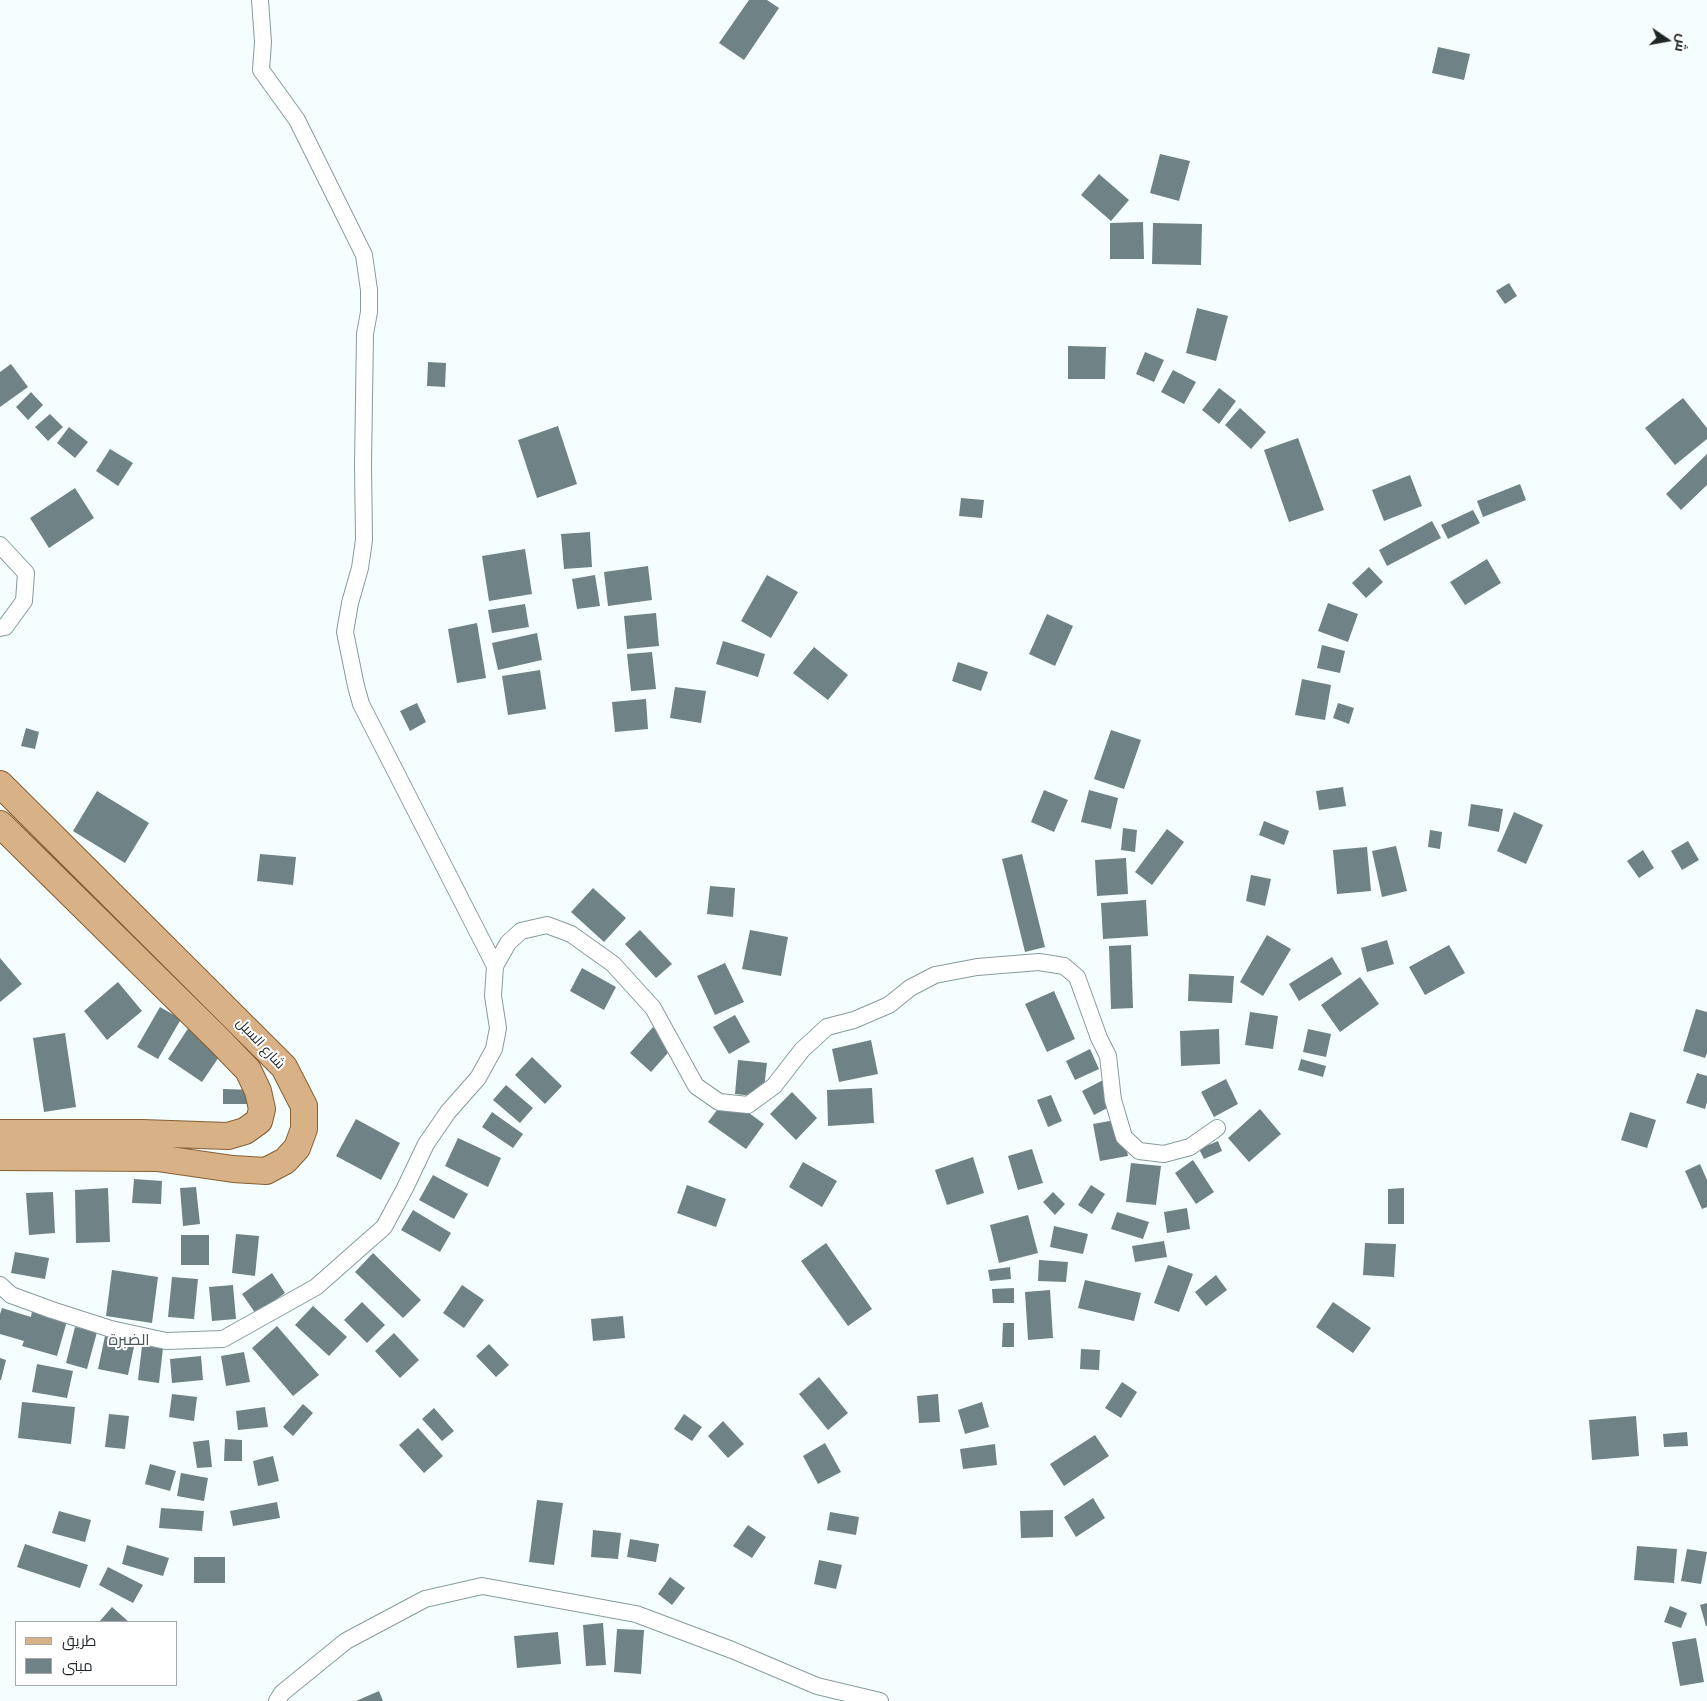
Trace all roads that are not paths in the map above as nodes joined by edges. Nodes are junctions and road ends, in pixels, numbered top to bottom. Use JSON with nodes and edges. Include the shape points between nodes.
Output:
{"nodes":[{"id":1,"x":260,"y":0,"type":"edge"},
{"id":2,"x":0,"y":544,"type":"edge"},
{"id":3,"x":0,"y":628,"type":"edge"},
{"id":4,"x":0,"y":784,"type":"edge"},
{"id":5,"x":0,"y":824,"type":"edge"},
{"id":6,"x":495,"y":966,"type":"junction"},
{"id":7,"x":1217,"y":1128,"type":"dead end"},
{"id":8,"x":0,"y":1133,"type":"edge"},
{"id":9,"x":0,"y":1157,"type":"edge"},
{"id":10,"x":0,"y":1285,"type":"edge"},
{"id":11,"x":277,"y":1701,"type":"edge"},
{"id":12,"x":880,"y":1701,"type":"edge"}],
"edges":[{"from":1,"to":6,"type":"street","via":[[261,70],[297,120],[364,255],[369,290],[365,343],[364,540],[345,632],[360,704]]},
{"from":2,"to":3,"type":"street","via":[[26,573],[24,601],[5,627]]},
{"from":4,"to":9,"type":"main road","name":"شارع السبل","via":[[284,1067],[304,1106],[304,1129],[297,1148],[285,1161],[266,1171],[156,1158]]},
{"from":5,"to":8,"type":"main road","name":"شارع السبل","via":[[248,1070],[262,1109],[259,1121],[245,1131],[228,1136]]},
{"from":6,"to":7,"type":"street","via":[[508,943],[521,931],[547,926],[571,934],[613,964],[653,1008],[696,1086],[719,1102],[748,1105],[774,1086],[802,1050],[827,1027],[889,1005],[910,988],[935,975],[977,966],[1039,962],[1064,966],[1077,977],[1108,1056],[1113,1100],[1124,1137],[1139,1151],[1164,1154],[1190,1147]]},
{"from":6,"to":10,"type":"street","via":[[493,996],[498,1028],[494,1049],[478,1078],[448,1112],[426,1144],[384,1228],[316,1287],[223,1339],[166,1341],[112,1329],[52,1310],[11,1295]]},
{"from":11,"to":12,"type":"street","via":[[282,1693],[346,1641],[424,1599],[482,1586],[636,1614],[817,1686]]}]}
